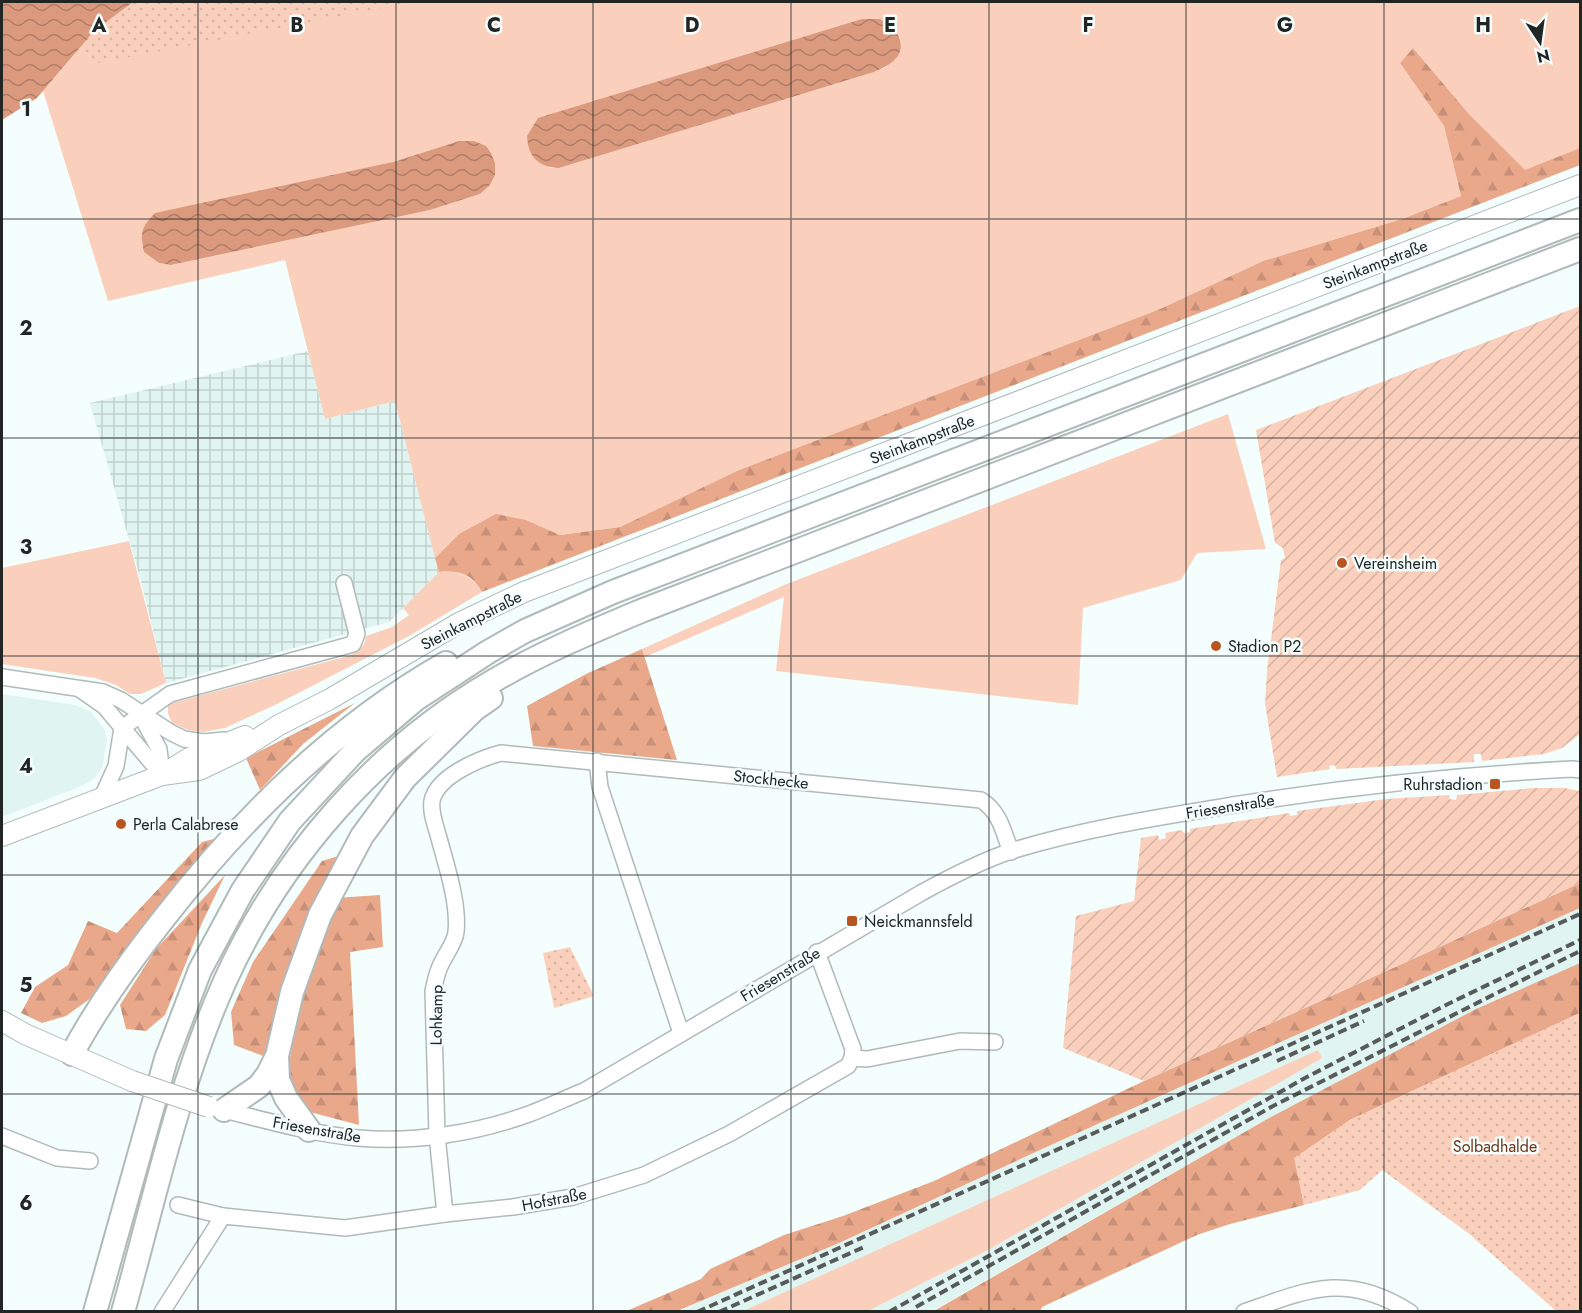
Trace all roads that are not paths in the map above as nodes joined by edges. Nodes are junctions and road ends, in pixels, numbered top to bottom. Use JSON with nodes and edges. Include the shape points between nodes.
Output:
{"nodes":[{"id":1,"x":1581,"y":185,"type":"edge"},
{"id":2,"x":1581,"y":220,"type":"edge"},
{"id":3,"x":1581,"y":249,"type":"edge"},
{"id":4,"x":344,"y":583,"type":"dead end"},
{"id":5,"x":525,"y":631,"type":"junction"},
{"id":6,"x":574,"y":639,"type":"junction"},
{"id":7,"x":2,"y":677,"type":"edge"},
{"id":8,"x":78,"y":688,"type":"junction"},
{"id":9,"x":140,"y":714,"type":"junction"},
{"id":10,"x":279,"y":725,"type":"junction"},
{"id":11,"x":122,"y":728,"type":"junction"},
{"id":12,"x":233,"y":740,"type":"junction"},
{"id":13,"x":501,"y":753,"type":"joint"},
{"id":14,"x":597,"y":761,"type":"junction"},
{"id":15,"x":1581,"y":770,"type":"edge"},
{"id":16,"x":162,"y":775,"type":"junction"},
{"id":17,"x":102,"y":797,"type":"junction"},
{"id":18,"x":2,"y":836,"type":"edge"},
{"id":19,"x":1011,"y":852,"type":"junction"},
{"id":20,"x":817,"y":952,"type":"junction"},
{"id":21,"x":2,"y":1021,"type":"edge"},
{"id":22,"x":681,"y":1033,"type":"junction"},
{"id":23,"x":995,"y":1042,"type":"dead end"},
{"id":24,"x":72,"y":1054,"type":"junction"},
{"id":25,"x":277,"y":1056,"type":"junction"},
{"id":26,"x":852,"y":1058,"type":"junction"},
{"id":27,"x":216,"y":1109,"type":"junction"},
{"id":28,"x":309,"y":1130,"type":"junction"},
{"id":29,"x":2,"y":1136,"type":"edge"},
{"id":30,"x":437,"y":1136,"type":"junction"},
{"id":31,"x":90,"y":1161,"type":"dead end"},
{"id":32,"x":178,"y":1205,"type":"dead end"},
{"id":33,"x":445,"y":1214,"type":"junction"},
{"id":34,"x":223,"y":1216,"type":"junction"},
{"id":35,"x":95,"y":1311,"type":"edge"},
{"id":36,"x":123,"y":1311,"type":"edge"},
{"id":37,"x":162,"y":1311,"type":"edge"},
{"id":38,"x":1244,"y":1311,"type":"edge"},
{"id":39,"x":1410,"y":1311,"type":"edge"}],
"edges":[{"from":1,"to":10,"type":"main road","name":"Steinkampstraße","via":[[524,592],[459,623]]},
{"from":2,"to":5,"type":"highway","via":[[613,592]]},
{"from":3,"to":6,"type":"highway"},
{"from":4,"to":9,"type":"street","via":[[357,634],[353,644],[170,694]]},
{"from":5,"to":24,"type":"highway","via":[[469,650],[416,680],[337,738],[274,792],[193,880],[136,953]]},
{"from":5,"to":35,"type":"highway","via":[[416,699],[356,750],[290,821],[243,890],[200,970],[166,1059]]},
{"from":6,"to":25,"type":"highway","via":[[476,709],[405,778],[362,836],[320,915],[292,992]]},
{"from":6,"to":36,"type":"highway","via":[[495,680],[431,722],[381,765],[312,838],[266,904],[226,981],[194,1062]]},
{"from":7,"to":8,"type":"street"},
{"from":8,"to":9,"type":"street","via":[[103,692]]},
{"from":8,"to":11,"type":"street","via":[[104,706]]},
{"from":9,"to":11,"type":"street"},
{"from":9,"to":12,"type":"street","via":[[184,739]]},
{"from":9,"to":16,"type":"street","via":[[159,749]]},
{"from":10,"to":12,"type":"main road","name":"Steinkampstraße"},
{"from":10,"to":16,"type":"main road","name":"Steinkampstraße","via":[[199,770]]},
{"from":11,"to":16,"type":"street"},
{"from":11,"to":17,"type":"street","via":[[116,766]]},
{"from":12,"to":16,"type":"main road","name":"Steinkampstraße","via":[[189,758]]},
{"from":13,"to":14,"type":"street","name":"Stockhecke"},
{"from":13,"to":30,"type":"street","name":"Lohkamp","via":[[465,767],[443,783],[432,800],[455,908],[456,933],[433,991]]},
{"from":14,"to":19,"type":"street","name":"Stockhecke","via":[[981,800],[998,817]]},
{"from":14,"to":22,"type":"street","via":[[600,787]]},
{"from":15,"to":19,"type":"street","name":"Friesenstraße","via":[[1494,773],[1328,790],[1182,813],[1058,838]]},
{"from":16,"to":17,"type":"main road","name":"Steinkampstraße"},
{"from":17,"to":18,"type":"main road","name":"Steinkampstraße"},
{"from":19,"to":20,"type":"street","name":"Friesenstraße","via":[[971,867]]},
{"from":20,"to":22,"type":"street","name":"Friesenstraße"},
{"from":20,"to":26,"type":"street","via":[[853,1049]]},
{"from":21,"to":24,"type":"main road","name":"Friesenstraße"},
{"from":22,"to":30,"type":"street","name":"Friesenstraße","via":[[584,1091],[530,1114]]},
{"from":23,"to":26,"type":"street","via":[[960,1041],[867,1059]]},
{"from":24,"to":27,"type":"main road","name":"Friesenstraße","bridge":true,"via":[[132,1081]]},
{"from":25,"to":27,"type":"highway","via":[[259,1086]]},
{"from":25,"to":28,"type":"highway","via":[[278,1080]]},
{"from":26,"to":33,"type":"street","name":"Hofstraße","via":[[848,1066],[729,1134],[644,1175],[573,1197]]},
{"from":27,"to":28,"type":"street","name":"Friesenstraße"},
{"from":28,"to":30,"type":"street","name":"Friesenstraße","via":[[357,1138]]},
{"from":29,"to":31,"type":"street","via":[[57,1158]]},
{"from":30,"to":33,"type":"street","name":"Lohkamp"},
{"from":32,"to":34,"type":"street","name":"Hofstraße"},
{"from":33,"to":34,"type":"street","name":"Hofstraße","via":[[345,1228]]},
{"from":34,"to":37,"type":"street"},
{"from":38,"to":39,"type":"street","via":[[1306,1292],[1340,1287],[1369,1291]]}]}
